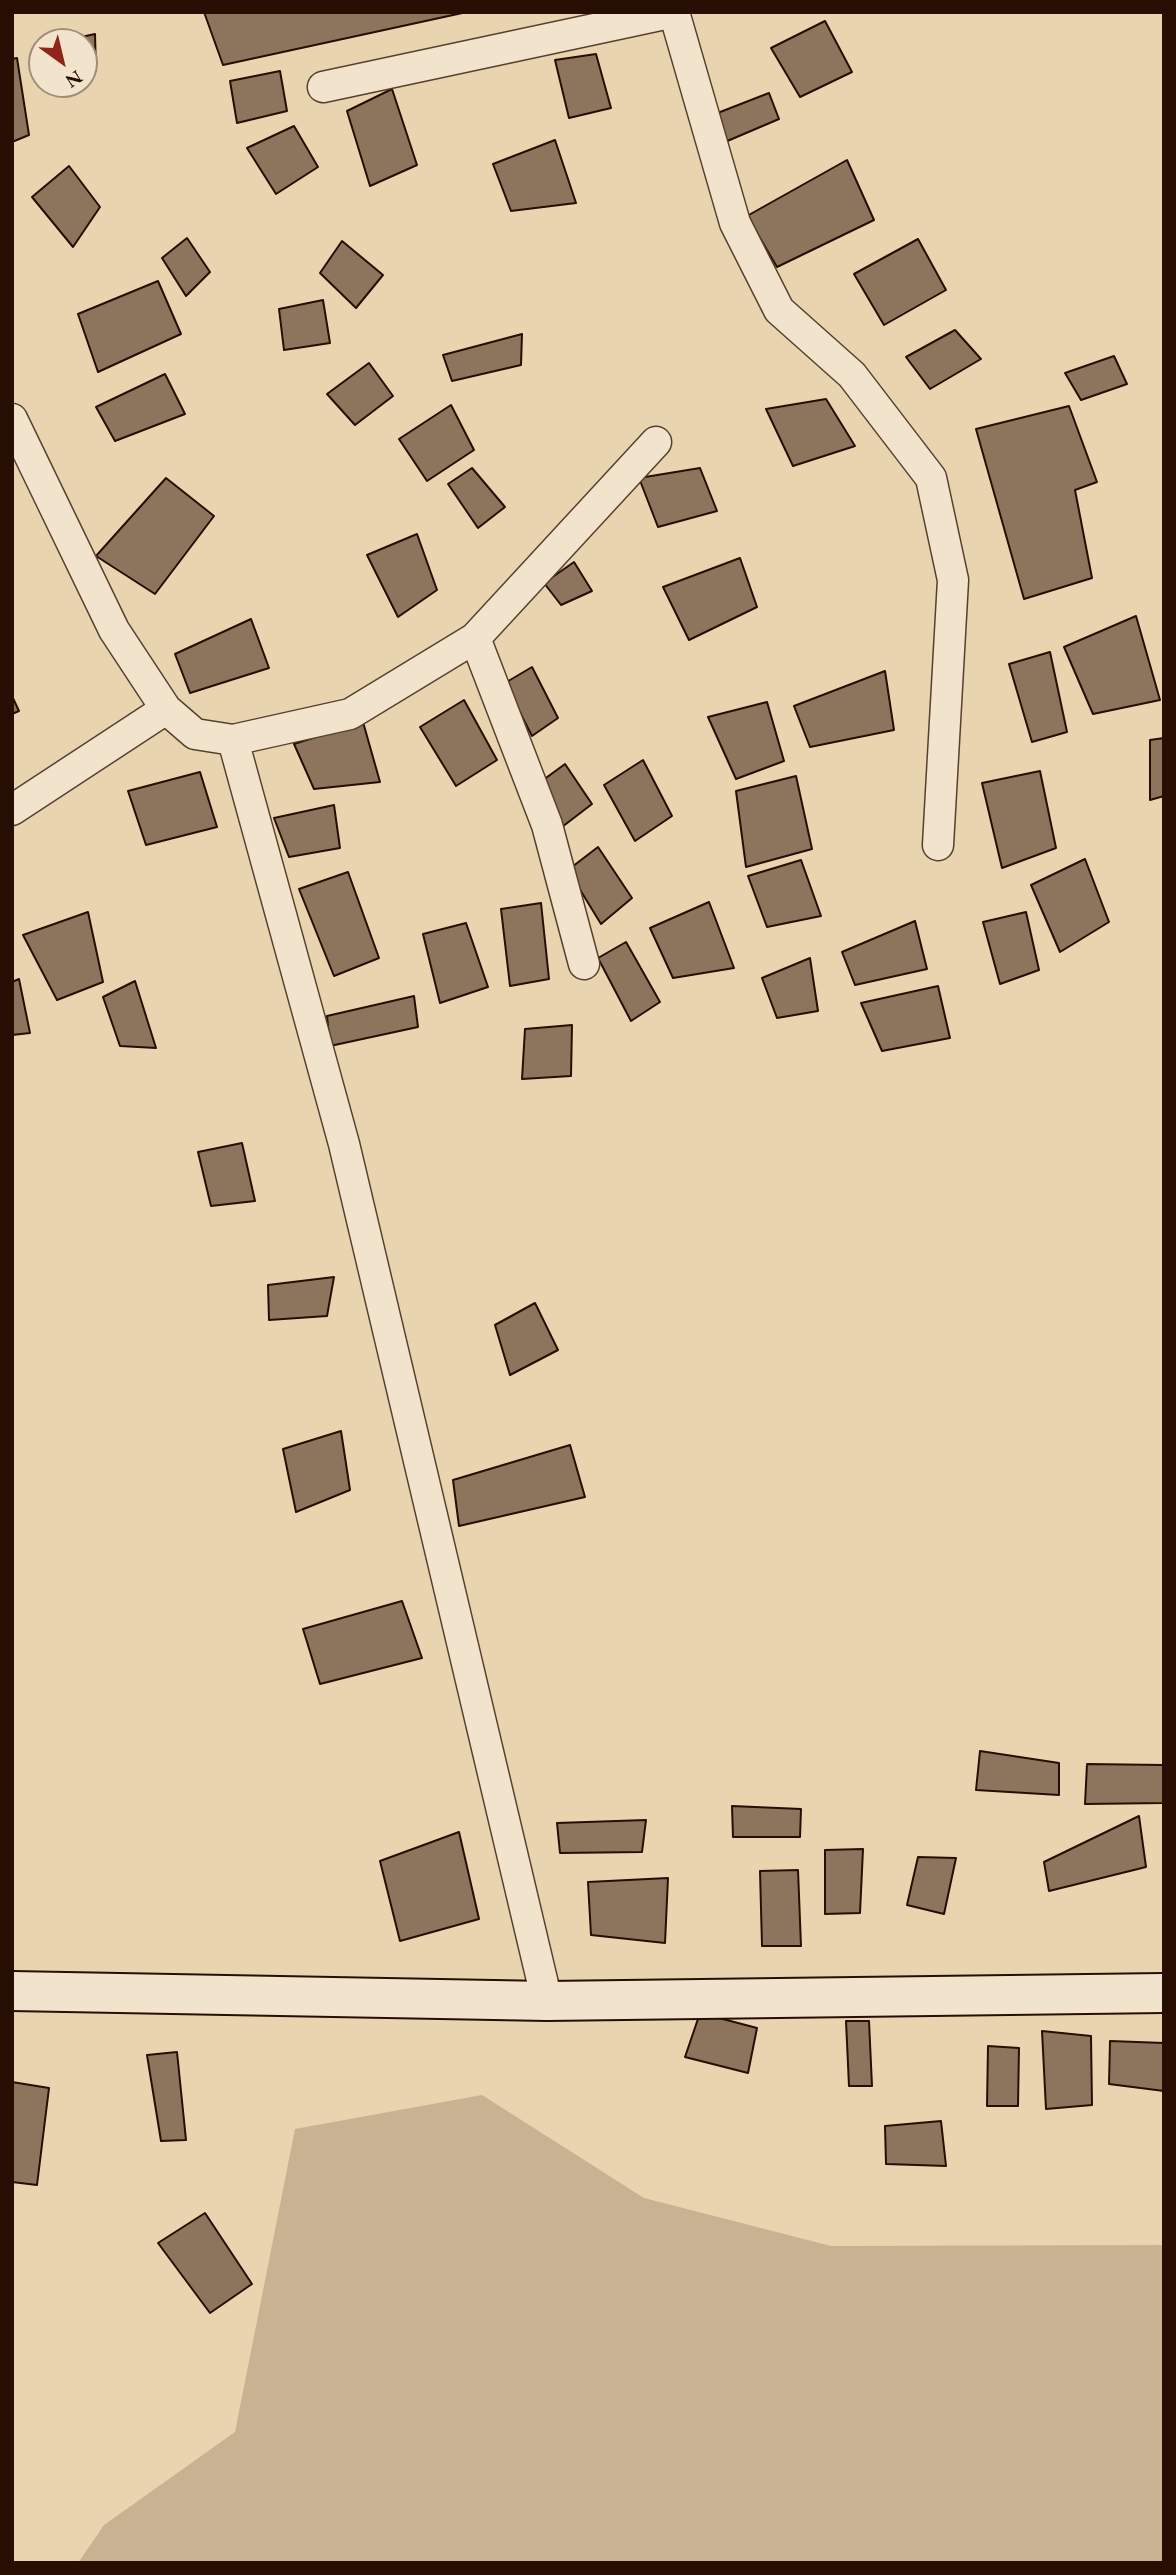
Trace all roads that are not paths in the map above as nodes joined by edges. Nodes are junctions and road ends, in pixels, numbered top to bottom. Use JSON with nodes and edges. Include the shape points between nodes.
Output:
{"nodes":[{"id":1,"x":674,"y":12,"type":"edge"},
{"id":2,"x":323,"y":87,"type":"dead end"},
{"id":3,"x":12,"y":419,"type":"edge"},
{"id":4,"x":656,"y":442,"type":"dead end"},
{"id":5,"x":475,"y":638,"type":"junction"},
{"id":6,"x":166,"y":709,"type":"junction"},
{"id":7,"x":233,"y":740,"type":"junction"},
{"id":8,"x":12,"y":810,"type":"edge"},
{"id":9,"x":938,"y":845,"type":"dead end"},
{"id":10,"x":584,"y":964,"type":"dead end"},
{"id":11,"x":12,"y":1991,"type":"edge"},
{"id":12,"x":1164,"y":1993,"type":"edge"},
{"id":13,"x":547,"y":2001,"type":"junction"}],
"edges":[{"from":1,"to":2,"type":"street"},
{"from":1,"to":9,"type":"street","via":[[734,223],[779,310],[852,375],[931,478],[953,580]]},
{"from":3,"to":6,"type":"street","via":[[114,630]]},
{"from":4,"to":5,"type":"street"},
{"from":5,"to":7,"type":"street","via":[[350,714]]},
{"from":5,"to":10,"type":"street","via":[[547,825]]},
{"from":6,"to":7,"type":"street","via":[[195,734]]},
{"from":6,"to":8,"type":"street"},
{"from":7,"to":13,"type":"street","via":[[344,1144]]},
{"from":11,"to":13,"type":"street"},
{"from":12,"to":13,"type":"street"}]}
